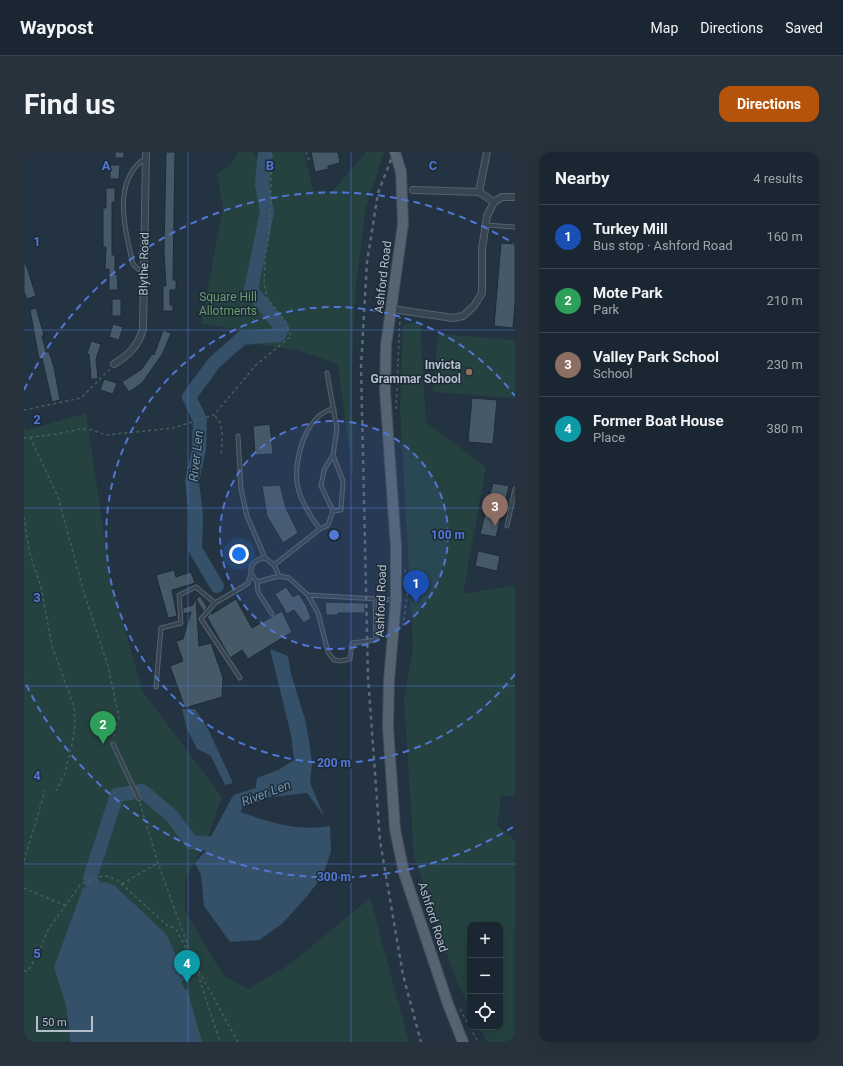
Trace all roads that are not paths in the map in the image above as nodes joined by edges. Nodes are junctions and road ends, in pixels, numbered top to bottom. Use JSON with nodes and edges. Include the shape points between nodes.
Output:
{"nodes":[{"id":1,"x":395,"y":152,"type":"edge"},
{"id":2,"x":487,"y":152,"type":"edge"},
{"id":3,"x":146,"y":155,"type":"edge"},
{"id":4,"x":413,"y":190,"type":"dead end"},
{"id":5,"x":479,"y":192,"type":"junction"},
{"id":6,"x":515,"y":197,"type":"edge"},
{"id":7,"x":494,"y":202,"type":"junction"},
{"id":8,"x":486,"y":225,"type":"junction"},
{"id":9,"x":515,"y":227,"type":"edge"},
{"id":10,"x":144,"y":272,"type":"junction"},
{"id":11,"x":396,"y":309,"type":"junction"},
{"id":12,"x":114,"y":364,"type":"road end"},
{"id":13,"x":327,"y":373,"type":"dead end"},
{"id":14,"x":334,"y":409,"type":"junction"},
{"id":15,"x":238,"y":436,"type":"dead end"},
{"id":16,"x":333,"y":455,"type":"junction"},
{"id":17,"x":515,"y":489,"type":"edge"},
{"id":18,"x":333,"y":511,"type":"junction"},
{"id":19,"x":507,"y":526,"type":"dead end"},
{"id":20,"x":320,"y":529,"type":"junction"},
{"id":21,"x":265,"y":558,"type":"junction"},
{"id":22,"x":274,"y":565,"type":"junction"},
{"id":23,"x":251,"y":574,"type":"junction"},
{"id":24,"x":279,"y":576,"type":"junction"},
{"id":25,"x":257,"y":582,"type":"junction"},
{"id":26,"x":308,"y":595,"type":"junction"},
{"id":27,"x":375,"y":599,"type":"junction"},
{"id":28,"x":396,"y":600,"type":"junction"},
{"id":29,"x":215,"y":603,"type":"junction"},
{"id":30,"x":272,"y":614,"type":"dead end"},
{"id":31,"x":240,"y":678,"type":"dead end"},
{"id":32,"x":156,"y":687,"type":"dead end"},
{"id":33,"x":112,"y":743,"type":"road end"},
{"id":34,"x":139,"y":799,"type":"road end"},
{"id":35,"x":463,"y":1042,"type":"edge"}],
"edges":[{"from":1,"to":11,"type":"main road","name":"Ashford Road","via":[[401,172],[403,224]]},
{"from":2,"to":5,"type":"street"},
{"from":3,"to":10,"type":"street","name":"Blythe Road"},
{"from":3,"to":10,"type":"lane","via":[[133,170],[123,201],[124,223],[133,264]]},
{"from":4,"to":5,"type":"street"},
{"from":5,"to":7,"type":"street"},
{"from":6,"to":7,"type":"street","via":[[502,197]]},
{"from":7,"to":8,"type":"street","via":[[487,216]]},
{"from":8,"to":9,"type":"lane"},
{"from":8,"to":11,"type":"street","via":[[482,249],[482,293],[474,306],[463,316],[453,318]]},
{"from":10,"to":12,"type":"street","name":"Blythe Road","via":[[143,329],[140,340],[128,356]]},
{"from":11,"to":28,"type":"main road","name":"Ashford Road","via":[[386,345],[385,391],[396,547]]},
{"from":13,"to":14,"type":"lane"},
{"from":14,"to":16,"type":"lane","via":[[337,429]]},
{"from":14,"to":20,"type":"lane","via":[[326,410],[311,424],[301,447],[297,466],[298,488],[307,513]]},
{"from":15,"to":21,"type":"lane","via":[[241,489],[247,516]]},
{"from":16,"to":18,"type":"lane","via":[[324,470],[321,486]]},
{"from":16,"to":18,"type":"lane","via":[[343,481],[341,510]]},
{"from":17,"to":19,"type":"lane"},
{"from":18,"to":20,"type":"lane","via":[[328,525]]},
{"from":20,"to":22,"type":"lane"},
{"from":21,"to":22,"type":"lane"},
{"from":21,"to":23,"type":"lane","via":[[254,562],[250,569]]},
{"from":22,"to":24,"type":"lane"},
{"from":23,"to":25,"type":"lane"},
{"from":23,"to":29,"type":"lane","via":[[248,583]]},
{"from":24,"to":25,"type":"lane"},
{"from":24,"to":26,"type":"lane","via":[[289,578]]},
{"from":25,"to":30,"type":"lane","via":[[258,592]]},
{"from":26,"to":27,"type":"lane"},
{"from":26,"to":27,"type":"lane","via":[[318,613],[328,652],[334,660],[341,662],[350,659],[352,643],[376,640]]},
{"from":27,"to":28,"type":"lane"},
{"from":28,"to":35,"type":"main road","name":"Ashford Road","via":[[388,727],[394,829],[404,873]]},
{"from":29,"to":31,"type":"lane","via":[[201,620]]},
{"from":29,"to":32,"type":"lane","via":[[196,587],[179,595],[181,623],[161,628]]},
{"from":33,"to":34,"type":"lane"}]}
